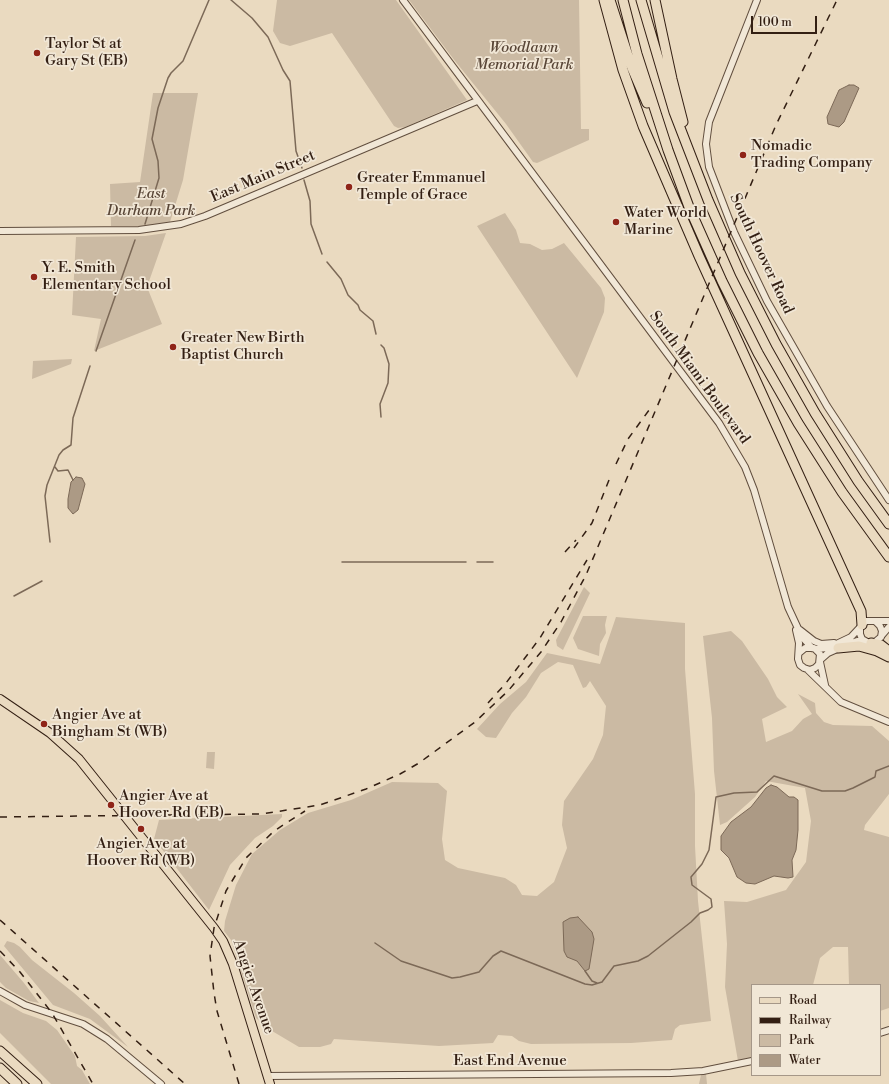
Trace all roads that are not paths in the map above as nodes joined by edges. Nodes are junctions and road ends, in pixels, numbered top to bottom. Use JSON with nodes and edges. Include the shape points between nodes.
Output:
{"nodes":[{"id":1,"x":403,"y":0,"type":"edge"},
{"id":2,"x":604,"y":0,"type":"edge"},
{"id":3,"x":610,"y":0,"type":"edge"},
{"id":4,"x":623,"y":0,"type":"edge"},
{"id":5,"x":641,"y":0,"type":"edge"},
{"id":6,"x":655,"y":0,"type":"edge"},
{"id":7,"x":757,"y":0,"type":"edge"},
{"id":8,"x":477,"y":101,"type":"junction"},
{"id":9,"x":668,"y":150,"type":"junction"},
{"id":10,"x":708,"y":200,"type":"junction"},
{"id":11,"x":0,"y":231,"type":"edge"},
{"id":12,"x":889,"y":500,"type":"edge"},
{"id":13,"x":889,"y":524,"type":"edge"},
{"id":14,"x":889,"y":557,"type":"edge"},
{"id":15,"x":889,"y":621,"type":"edge"},
{"id":16,"x":876,"y":622,"type":"junction"},
{"id":17,"x":796,"y":625,"type":"junction"},
{"id":18,"x":861,"y":627,"type":"junction"},
{"id":19,"x":889,"y":627,"type":"edge"},
{"id":20,"x":882,"y":635,"type":"junction"},
{"id":21,"x":868,"y":642,"type":"junction"},
{"id":22,"x":838,"y":646,"type":"junction"},
{"id":23,"x":814,"y":649,"type":"junction"},
{"id":24,"x":889,"y":651,"type":"edge"},
{"id":25,"x":799,"y":653,"type":"junction"},
{"id":26,"x":889,"y":657,"type":"edge"},
{"id":27,"x":820,"y":661,"type":"junction"},
{"id":28,"x":808,"y":670,"type":"junction"},
{"id":29,"x":825,"y":684,"type":"junction"},
{"id":30,"x":0,"y":699,"type":"edge"},
{"id":31,"x":889,"y":722,"type":"edge"},
{"id":32,"x":0,"y":991,"type":"edge"},
{"id":33,"x":0,"y":1045,"type":"edge"},
{"id":34,"x":0,"y":1052,"type":"edge"},
{"id":35,"x":751,"y":1061,"type":"edge"},
{"id":36,"x":0,"y":1068,"type":"edge"},
{"id":37,"x":26,"y":1073,"type":"junction"},
{"id":38,"x":268,"y":1080,"type":"edge"},
{"id":39,"x":17,"y":1084,"type":"edge"},
{"id":40,"x":37,"y":1084,"type":"edge"},
{"id":41,"x":161,"y":1084,"type":"edge"}],
"edges":[{"from":1,"to":8,"type":"street","name":"South Miami Boulevard"},
{"from":2,"to":18,"type":"highway","via":[[623,70],[644,126],[698,256],[858,605],[862,615]]},
{"from":3,"to":9,"type":"highway","via":[[632,68]]},
{"from":4,"to":9,"type":"highway"},
{"from":5,"to":10,"type":"highway","via":[[668,94]]},
{"from":6,"to":10,"type":"highway","via":[[679,108]]},
{"from":7,"to":12,"type":"street","name":"South Hoover Road","via":[[709,122],[706,144],[708,167],[734,232],[774,313],[827,406]]},
{"from":8,"to":11,"type":"street","name":"East Main Street","via":[[205,216],[180,224],[140,230]]},
{"from":8,"to":17,"type":"street","name":"South Miami Boulevard","via":[[719,423],[745,467],[754,490],[783,591]]},
{"from":9,"to":14,"type":"highway","via":[[708,250],[758,353],[820,458]]},
{"from":10,"to":13,"type":"highway","via":[[743,280],[788,367],[836,447]]},
{"from":15,"to":16,"type":"street"},
{"from":16,"to":18,"type":"street","via":[[868,621]]},
{"from":16,"to":20,"type":"street","via":[[881,628]]},
{"from":17,"to":22,"type":"street","via":[[814,642]]},
{"from":17,"to":23,"type":"street","name":"South Miami Boulevard","via":[[804,640]]},
{"from":17,"to":25,"type":"street","name":"South Miami Boulevard"},
{"from":18,"to":21,"type":"street","via":[[860,636]]},
{"from":18,"to":22,"type":"street"},
{"from":19,"to":20,"type":"street"},
{"from":20,"to":21,"type":"street","via":[[877,641]]},
{"from":21,"to":22,"type":"street","via":[[854,641]]},
{"from":21,"to":24,"type":"highway","via":[[881,645]]},
{"from":22,"to":23,"type":"street"},
{"from":22,"to":26,"type":"highway","via":[[859,646]]},
{"from":22,"to":27,"type":"street"},
{"from":23,"to":25,"type":"street","via":[[805,648]]},
{"from":23,"to":27,"type":"street","via":[[820,654]]},
{"from":25,"to":28,"type":"street","via":[[800,664]]},
{"from":27,"to":28,"type":"street","via":[[815,668]]},
{"from":27,"to":29,"type":"street"},
{"from":28,"to":29,"type":"street"},
{"from":29,"to":31,"type":"street","via":[[836,698],[846,705]]},
{"from":30,"to":38,"type":"main road","name":"Angier Avenue","via":[[50,733],[79,759],[214,928],[234,964]]},
{"from":32,"to":41,"type":"street","via":[[25,1005],[83,1024],[107,1039]]},
{"from":33,"to":37,"type":"highway"},
{"from":34,"to":37,"type":"highway"},
{"from":35,"to":38,"type":"street","name":"East End Avenue","via":[[703,1071]]},
{"from":36,"to":39,"type":"highway"},
{"from":37,"to":40,"type":"highway"}]}
